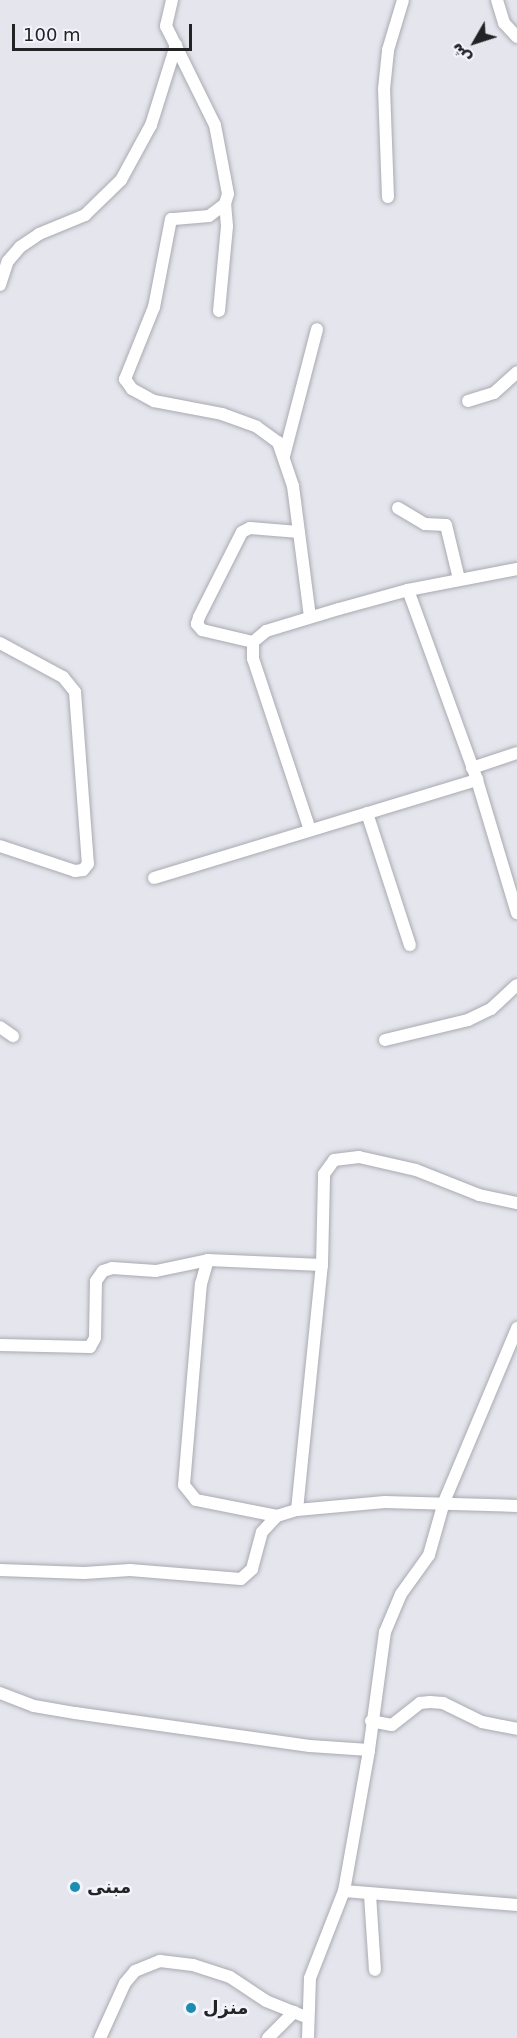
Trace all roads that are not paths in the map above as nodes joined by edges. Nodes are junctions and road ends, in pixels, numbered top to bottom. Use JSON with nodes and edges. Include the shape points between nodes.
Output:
{"nodes":[{"id":1,"x":172,"y":0,"type":"edge"},
{"id":2,"x":403,"y":0,"type":"edge"},
{"id":3,"x":497,"y":0,"type":"edge"},
{"id":4,"x":517,"y":37,"type":"edge"},
{"id":5,"x":176,"y":45,"type":"junction"},
{"id":6,"x":388,"y":196,"type":"dead end"},
{"id":7,"x":225,"y":204,"type":"junction"},
{"id":8,"x":4,"y":260,"type":"edge"},
{"id":9,"x":0,"y":285,"type":"edge"},
{"id":10,"x":219,"y":311,"type":"dead end"},
{"id":11,"x":317,"y":329,"type":"dead end"},
{"id":12,"x":517,"y":372,"type":"edge"},
{"id":13,"x":468,"y":401,"type":"dead end"},
{"id":14,"x":284,"y":456,"type":"junction"},
{"id":15,"x":398,"y":508,"type":"dead end"},
{"id":16,"x":299,"y":532,"type":"junction"},
{"id":17,"x":517,"y":569,"type":"edge"},
{"id":18,"x":459,"y":579,"type":"junction"},
{"id":19,"x":408,"y":590,"type":"junction"},
{"id":20,"x":310,"y":617,"type":"junction"},
{"id":21,"x":253,"y":642,"type":"junction"},
{"id":22,"x":0,"y":643,"type":"edge"},
{"id":23,"x":517,"y":753,"type":"edge"},
{"id":24,"x":475,"y":774,"type":"junction"},
{"id":25,"x":367,"y":813,"type":"junction"},
{"id":26,"x":310,"y":830,"type":"junction"},
{"id":27,"x":0,"y":846,"type":"edge"},
{"id":28,"x":154,"y":878,"type":"dead end"},
{"id":29,"x":517,"y":913,"type":"edge"},
{"id":30,"x":410,"y":945,"type":"dead end"},
{"id":31,"x":517,"y":985,"type":"edge"},
{"id":32,"x":0,"y":1027,"type":"edge"},
{"id":33,"x":13,"y":1036,"type":"dead end"},
{"id":34,"x":385,"y":1040,"type":"dead end"},
{"id":35,"x":517,"y":1203,"type":"edge"},
{"id":36,"x":208,"y":1260,"type":"junction"},
{"id":37,"x":322,"y":1265,"type":"junction"},
{"id":38,"x":517,"y":1328,"type":"edge"},
{"id":39,"x":0,"y":1345,"type":"edge"},
{"id":40,"x":444,"y":1503,"type":"junction"},
{"id":41,"x":517,"y":1506,"type":"edge"},
{"id":42,"x":297,"y":1510,"type":"junction"},
{"id":43,"x":277,"y":1516,"type":"junction"},
{"id":44,"x":0,"y":1570,"type":"edge"},
{"id":45,"x":0,"y":1693,"type":"edge"},
{"id":46,"x":371,"y":1721,"type":"junction"},
{"id":47,"x":517,"y":1729,"type":"edge"},
{"id":48,"x":369,"y":1750,"type":"junction"},
{"id":49,"x":344,"y":1891,"type":"junction"},
{"id":50,"x":370,"y":1895,"type":"junction"},
{"id":51,"x":517,"y":1905,"type":"edge"},
{"id":52,"x":375,"y":1970,"type":"dead end"},
{"id":53,"x":300,"y":2015,"type":"junction"},
{"id":54,"x":100,"y":2038,"type":"edge"},
{"id":55,"x":268,"y":2038,"type":"edge"},
{"id":56,"x":308,"y":2038,"type":"edge"}],
"edges":[{"from":1,"to":5,"type":"street","via":[[166,26]]},
{"from":2,"to":6,"type":"street","via":[[388,50],[384,89]]},
{"from":3,"to":4,"type":"street","via":[[504,23]]},
{"from":5,"to":7,"type":"street","via":[[215,125],[228,194]]},
{"from":5,"to":8,"type":"street","via":[[151,125],[121,180],[85,215],[39,234]]},
{"from":7,"to":10,"type":"street","via":[[227,226]]},
{"from":7,"to":14,"type":"street","via":[[209,216],[171,219],[154,307],[125,379],[132,389],[154,401],[222,414],[257,427],[278,442]]},
{"from":8,"to":9,"type":"street"},
{"from":11,"to":14,"type":"street"},
{"from":12,"to":13,"type":"street","via":[[494,393]]},
{"from":14,"to":16,"type":"street","via":[[293,486]]},
{"from":15,"to":18,"type":"street","via":[[425,524],[446,525]]},
{"from":16,"to":20,"type":"street"},
{"from":16,"to":21,"type":"street","via":[[250,528],[242,532],[199,617],[197,624],[202,630]]},
{"from":17,"to":18,"type":"street"},
{"from":18,"to":19,"type":"street"},
{"from":19,"to":20,"type":"street"},
{"from":19,"to":24,"type":"street"},
{"from":20,"to":21,"type":"street","via":[[266,631]]},
{"from":21,"to":26,"type":"street","via":[[253,659]]},
{"from":22,"to":27,"type":"street","via":[[63,677],[75,692],[88,864],[75,871]]},
{"from":23,"to":24,"type":"street"},
{"from":24,"to":25,"type":"street"},
{"from":24,"to":29,"type":"street"},
{"from":25,"to":26,"type":"street"},
{"from":25,"to":30,"type":"street"},
{"from":26,"to":28,"type":"street"},
{"from":31,"to":34,"type":"street","via":[[491,1009],[468,1020]]},
{"from":32,"to":33,"type":"street"},
{"from":35,"to":37,"type":"street","via":[[359,1157],[334,1160],[322,1185]]},
{"from":36,"to":37,"type":"street"},
{"from":36,"to":39,"type":"street","via":[[156,1271],[103,1271],[96,1281],[95,1338],[90,1347]]},
{"from":36,"to":43,"type":"street","via":[[198,1305],[184,1485],[196,1500]]},
{"from":37,"to":42,"type":"street"},
{"from":38,"to":40,"type":"street"},
{"from":40,"to":41,"type":"street"},
{"from":40,"to":42,"type":"street","via":[[344,1504]]},
{"from":40,"to":46,"type":"street","via":[[429,1554],[401,1594],[385,1632]]},
{"from":42,"to":43,"type":"street"},
{"from":43,"to":44,"type":"street","via":[[262,1532],[256,1560],[241,1579],[130,1570]]},
{"from":45,"to":48,"type":"street","via":[[34,1706],[75,1713],[310,1746]]},
{"from":46,"to":47,"type":"street","via":[[392,1725],[420,1703],[430,1702],[443,1703],[482,1722]]},
{"from":46,"to":48,"type":"street"},
{"from":48,"to":49,"type":"street"},
{"from":49,"to":50,"type":"street"},
{"from":49,"to":53,"type":"street"},
{"from":50,"to":51,"type":"street"},
{"from":50,"to":52,"type":"street"},
{"from":53,"to":54,"type":"street","via":[[266,2001],[230,1977],[194,1965],[160,1961],[135,1971],[125,1983]]},
{"from":53,"to":55,"type":"street"},
{"from":53,"to":56,"type":"street"}]}
